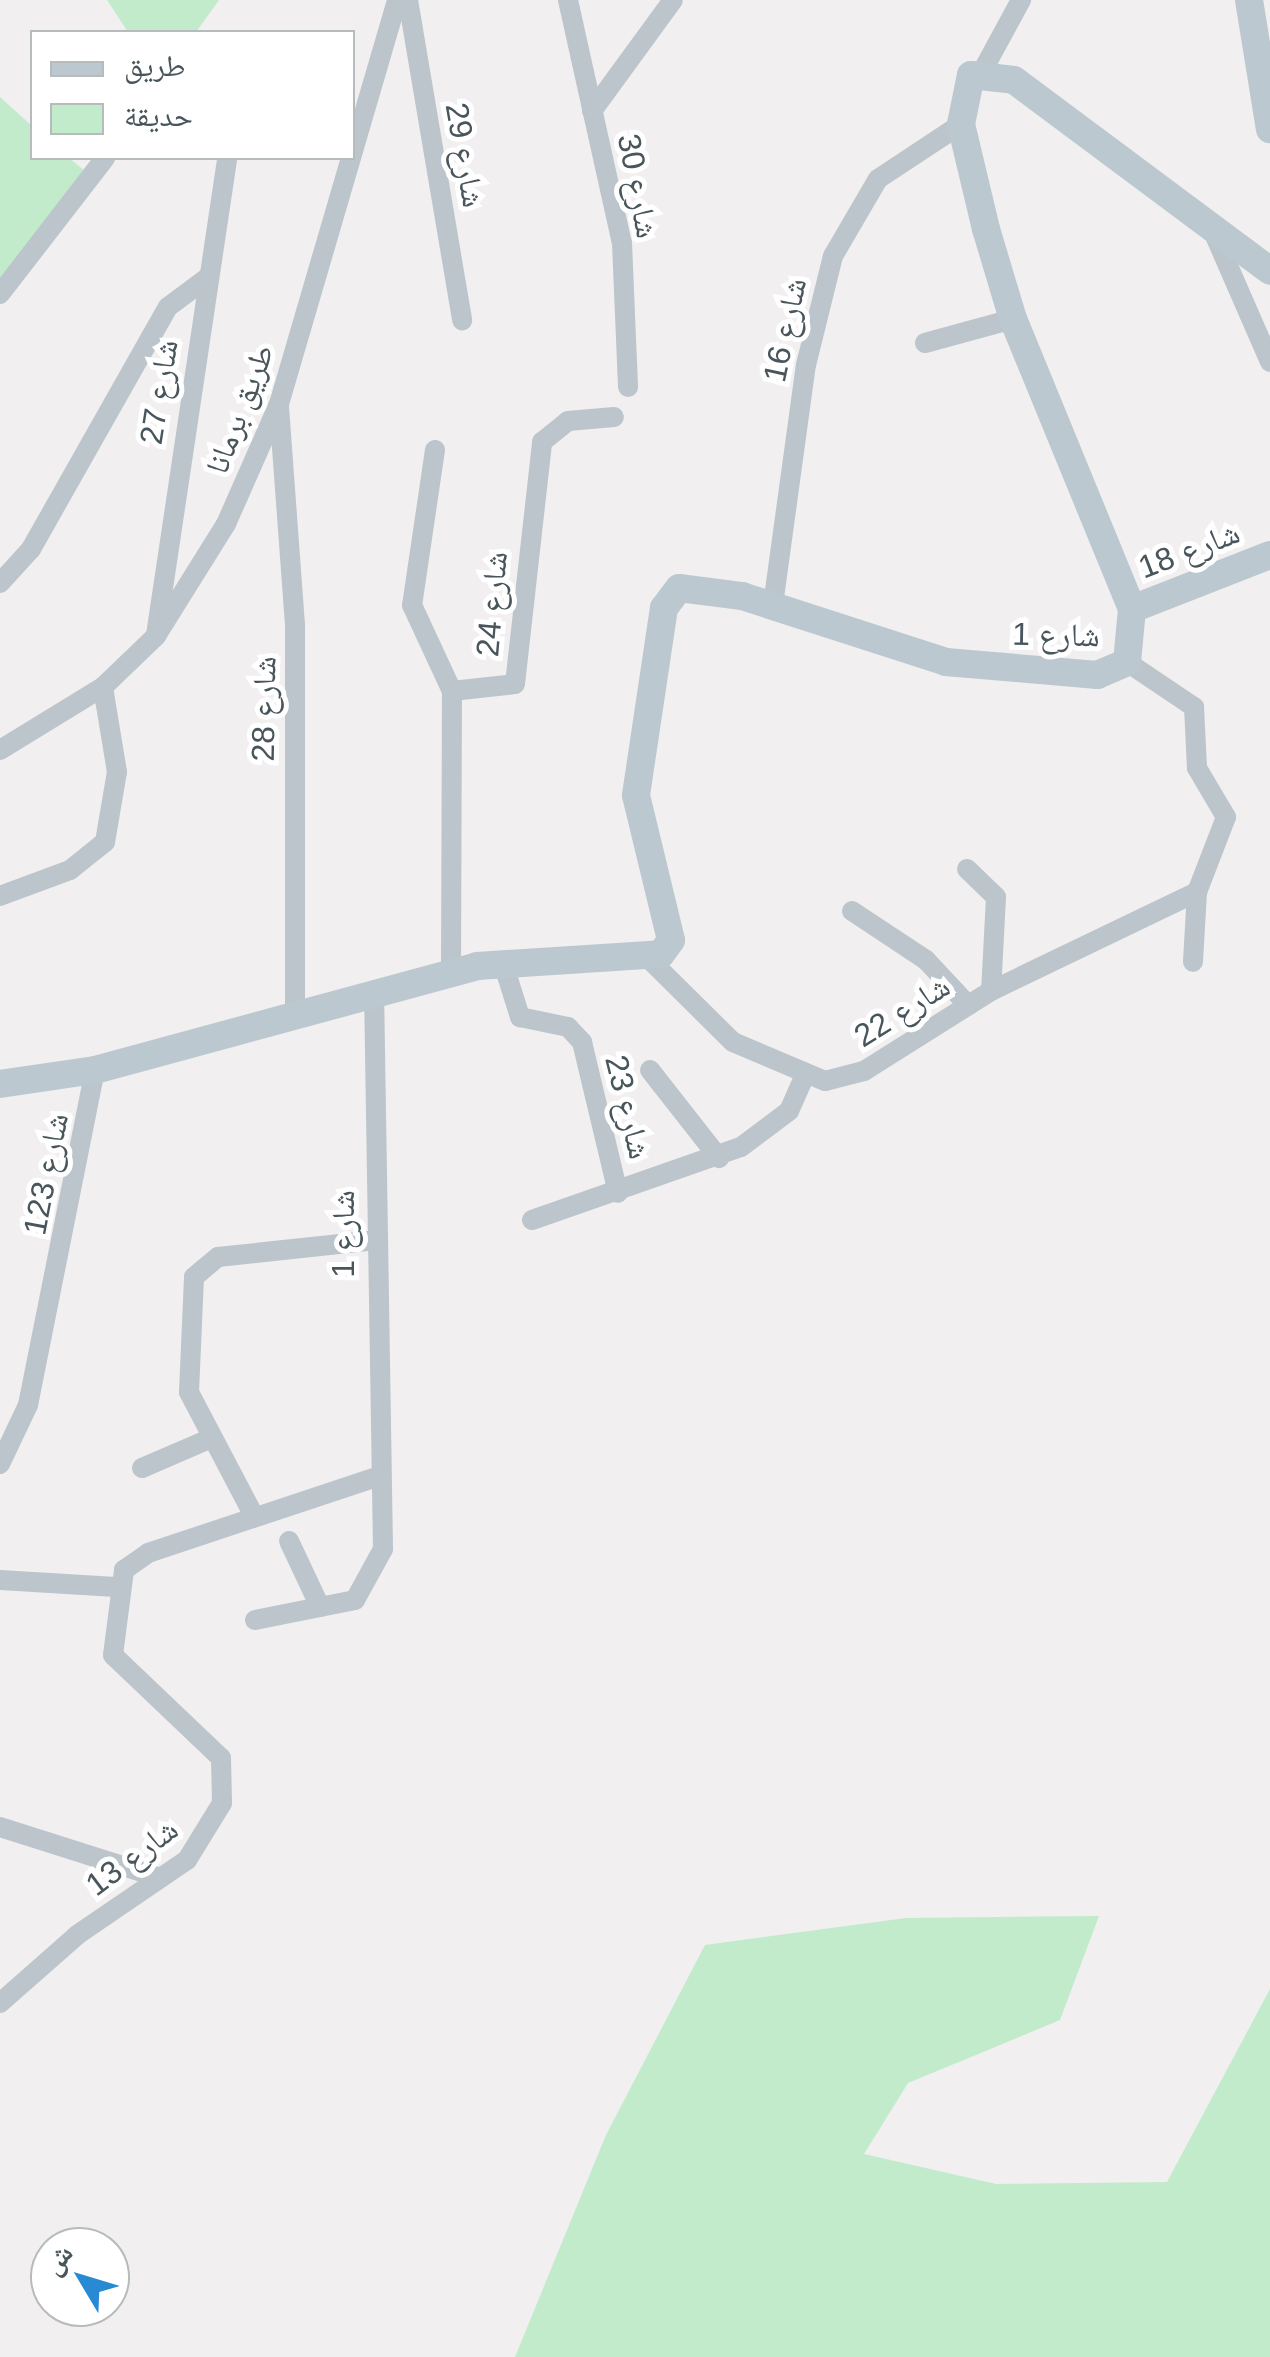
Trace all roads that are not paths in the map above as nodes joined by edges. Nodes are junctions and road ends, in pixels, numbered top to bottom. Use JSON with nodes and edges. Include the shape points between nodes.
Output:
{"nodes":[{"id":1,"x":397,"y":0,"type":"edge"},
{"id":2,"x":408,"y":0,"type":"edge"},
{"id":3,"x":568,"y":0,"type":"edge"},
{"id":4,"x":673,"y":0,"type":"edge"},
{"id":5,"x":1021,"y":0,"type":"edge"},
{"id":6,"x":1248,"y":0,"type":"edge"},
{"id":7,"x":983,"y":70,"type":"junction"},
{"id":8,"x":592,"y":110,"type":"junction"},
{"id":9,"x":961,"y":124,"type":"junction"},
{"id":10,"x":1270,"y":129,"type":"edge"},
{"id":11,"x":355,"y":143,"type":"edge"},
{"id":12,"x":104,"y":160,"type":"edge"},
{"id":13,"x":227,"y":160,"type":"edge"},
{"id":14,"x":350,"y":160,"type":"edge"},
{"id":15,"x":1212,"y":229,"type":"junction"},
{"id":16,"x":1270,"y":270,"type":"edge"},
{"id":17,"x":207,"y":278,"type":"junction"},
{"id":18,"x":0,"y":294,"type":"edge"},
{"id":19,"x":1013,"y":319,"type":"junction"},
{"id":20,"x":462,"y":320,"type":"dead end"},
{"id":21,"x":925,"y":343,"type":"dead end"},
{"id":22,"x":1270,"y":362,"type":"edge"},
{"id":23,"x":628,"y":387,"type":"dead end"},
{"id":24,"x":278,"y":404,"type":"junction"},
{"id":25,"x":614,"y":417,"type":"dead end"},
{"id":26,"x":436,"y":450,"type":"dead end"},
{"id":27,"x":1270,"y":555,"type":"edge"},
{"id":28,"x":0,"y":583,"type":"edge"},
{"id":29,"x":773,"y":606,"type":"junction"},
{"id":30,"x":1132,"y":609,"type":"junction"},
{"id":31,"x":156,"y":636,"type":"junction"},
{"id":32,"x":1127,"y":662,"type":"junction"},
{"id":33,"x":103,"y":687,"type":"junction"},
{"id":34,"x":452,"y":690,"type":"junction"},
{"id":35,"x":0,"y":750,"type":"edge"},
{"id":36,"x":967,"y":869,"type":"dead end"},
{"id":37,"x":1197,"y":892,"type":"junction"},
{"id":38,"x":0,"y":896,"type":"edge"},
{"id":39,"x":852,"y":912,"type":"dead end"},
{"id":40,"x":646,"y":957,"type":"junction"},
{"id":41,"x":1193,"y":962,"type":"dead end"},
{"id":42,"x":503,"y":963,"type":"junction"},
{"id":43,"x":451,"y":972,"type":"junction"},
{"id":44,"x":374,"y":991,"type":"junction"},
{"id":45,"x":991,"y":991,"type":"junction"},
{"id":46,"x":968,"y":1005,"type":"junction"},
{"id":47,"x":295,"y":1014,"type":"junction"},
{"id":48,"x":94,"y":1070,"type":"junction"},
{"id":49,"x":650,"y":1070,"type":"dead end"},
{"id":50,"x":804,"y":1078,"type":"junction"},
{"id":51,"x":0,"y":1084,"type":"edge"},
{"id":52,"x":719,"y":1158,"type":"junction"},
{"id":53,"x":618,"y":1193,"type":"junction"},
{"id":54,"x":532,"y":1220,"type":"dead end"},
{"id":55,"x":378,"y":1240,"type":"junction"},
{"id":56,"x":207,"y":1440,"type":"junction"},
{"id":57,"x":0,"y":1464,"type":"edge"},
{"id":58,"x":142,"y":1468,"type":"dead end"},
{"id":59,"x":377,"y":1477,"type":"junction"},
{"id":60,"x":254,"y":1516,"type":"junction"},
{"id":61,"x":289,"y":1540,"type":"dead end"},
{"id":62,"x":0,"y":1580,"type":"edge"},
{"id":63,"x":116,"y":1587,"type":"junction"},
{"id":64,"x":320,"y":1606,"type":"junction"},
{"id":65,"x":255,"y":1620,"type":"dead end"},
{"id":66,"x":0,"y":1827,"type":"edge"},
{"id":67,"x":158,"y":1877,"type":"junction"},
{"id":68,"x":0,"y":2004,"type":"edge"}],
"edges":[{"from":1,"to":11,"type":"street","name":"طريق برمانا"},
{"from":2,"to":20,"type":"street","name":"شارع 29"},
{"from":3,"to":8,"type":"street","name":"شارع 30"},
{"from":4,"to":8,"type":"street"},
{"from":5,"to":7,"type":"street"},
{"from":6,"to":10,"type":"street"},
{"from":7,"to":9,"type":"street","via":[[962,90]]},
{"from":7,"to":15,"type":"street","via":[[1014,80]]},
{"from":8,"to":23,"type":"street","name":"شارع 30","via":[[622,243]]},
{"from":9,"to":19,"type":"street","name":"شارع 1"},
{"from":9,"to":29,"type":"street","name":"شارع 16","via":[[878,179],[833,256],[806,365]]},
{"from":12,"to":18,"type":"street"},
{"from":13,"to":17,"type":"street","name":"شارع 27"},
{"from":14,"to":24,"type":"street","name":"طريق برمانا"},
{"from":15,"to":16,"type":"street"},
{"from":15,"to":22,"type":"street"},
{"from":17,"to":28,"type":"street","via":[[168,307],[32,550]]},
{"from":17,"to":31,"type":"street","name":"شارع 27"},
{"from":19,"to":21,"type":"street"},
{"from":19,"to":30,"type":"street","name":"شارع 1"},
{"from":24,"to":31,"type":"street","name":"طريق برمانا","via":[[226,524]]},
{"from":24,"to":47,"type":"street","name":"شارع 28","via":[[295,624]]},
{"from":25,"to":34,"type":"street","name":"شارع 24","via":[[568,420],[542,442],[514,684]]},
{"from":26,"to":34,"type":"street","via":[[412,604]]},
{"from":27,"to":30,"type":"street","name":"شارع 18"},
{"from":29,"to":32,"type":"street","name":"شارع 1","via":[[946,662],[1097,676]]},
{"from":29,"to":40,"type":"street","name":"شارع 1","via":[[678,588],[664,608],[636,795],[671,940]]},
{"from":30,"to":32,"type":"street","name":"شارع 1"},
{"from":31,"to":33,"type":"street","name":"طريق برمانا"},
{"from":32,"to":37,"type":"street","via":[[1194,707],[1197,768],[1226,817]]},
{"from":33,"to":35,"type":"street","name":"طريق برمانا"},
{"from":33,"to":38,"type":"street","via":[[117,772],[105,842],[70,870]]},
{"from":34,"to":43,"type":"street","name":"شارع 24"},
{"from":36,"to":45,"type":"street","via":[[996,897]]},
{"from":37,"to":41,"type":"street"},
{"from":37,"to":45,"type":"street","name":"شارع 22"},
{"from":39,"to":46,"type":"street","via":[[926,960]]},
{"from":40,"to":42,"type":"street"},
{"from":40,"to":50,"type":"street","via":[[706,1022]]},
{"from":42,"to":43,"type":"street"},
{"from":42,"to":53,"type":"street","name":"شارع 23","via":[[520,1016],[568,1027],[582,1042]]},
{"from":43,"to":44,"type":"street"},
{"from":44,"to":47,"type":"street"},
{"from":44,"to":55,"type":"street","name":"شارع 1"},
{"from":45,"to":46,"type":"street","name":"شارع 22"},
{"from":46,"to":50,"type":"street","name":"شارع 22","via":[[864,1072]]},
{"from":47,"to":48,"type":"street"},
{"from":48,"to":51,"type":"street"},
{"from":48,"to":57,"type":"street","name":"شارع 123","via":[[28,1404]]},
{"from":49,"to":52,"type":"street"},
{"from":50,"to":52,"type":"street","via":[[776,1124]]},
{"from":52,"to":53,"type":"street"},
{"from":53,"to":54,"type":"street"},
{"from":55,"to":56,"type":"street","via":[[204,1264],[186,1340],[190,1392]]},
{"from":55,"to":59,"type":"street","name":"شارع 1"},
{"from":56,"to":58,"type":"street"},
{"from":56,"to":60,"type":"street"},
{"from":59,"to":60,"type":"street"},
{"from":59,"to":64,"type":"street","name":"شارع 1","via":[[378,1566],[355,1600]]},
{"from":60,"to":63,"type":"street","via":[[137,1559]]},
{"from":61,"to":64,"type":"street"},
{"from":62,"to":63,"type":"street"},
{"from":63,"to":67,"type":"street","name":"شارع 13","via":[[112,1655],[221,1758],[224,1778],[210,1833]]},
{"from":64,"to":65,"type":"street","name":"شارع 1"},
{"from":66,"to":67,"type":"street"},
{"from":67,"to":68,"type":"street","name":"شارع 13"}]}
